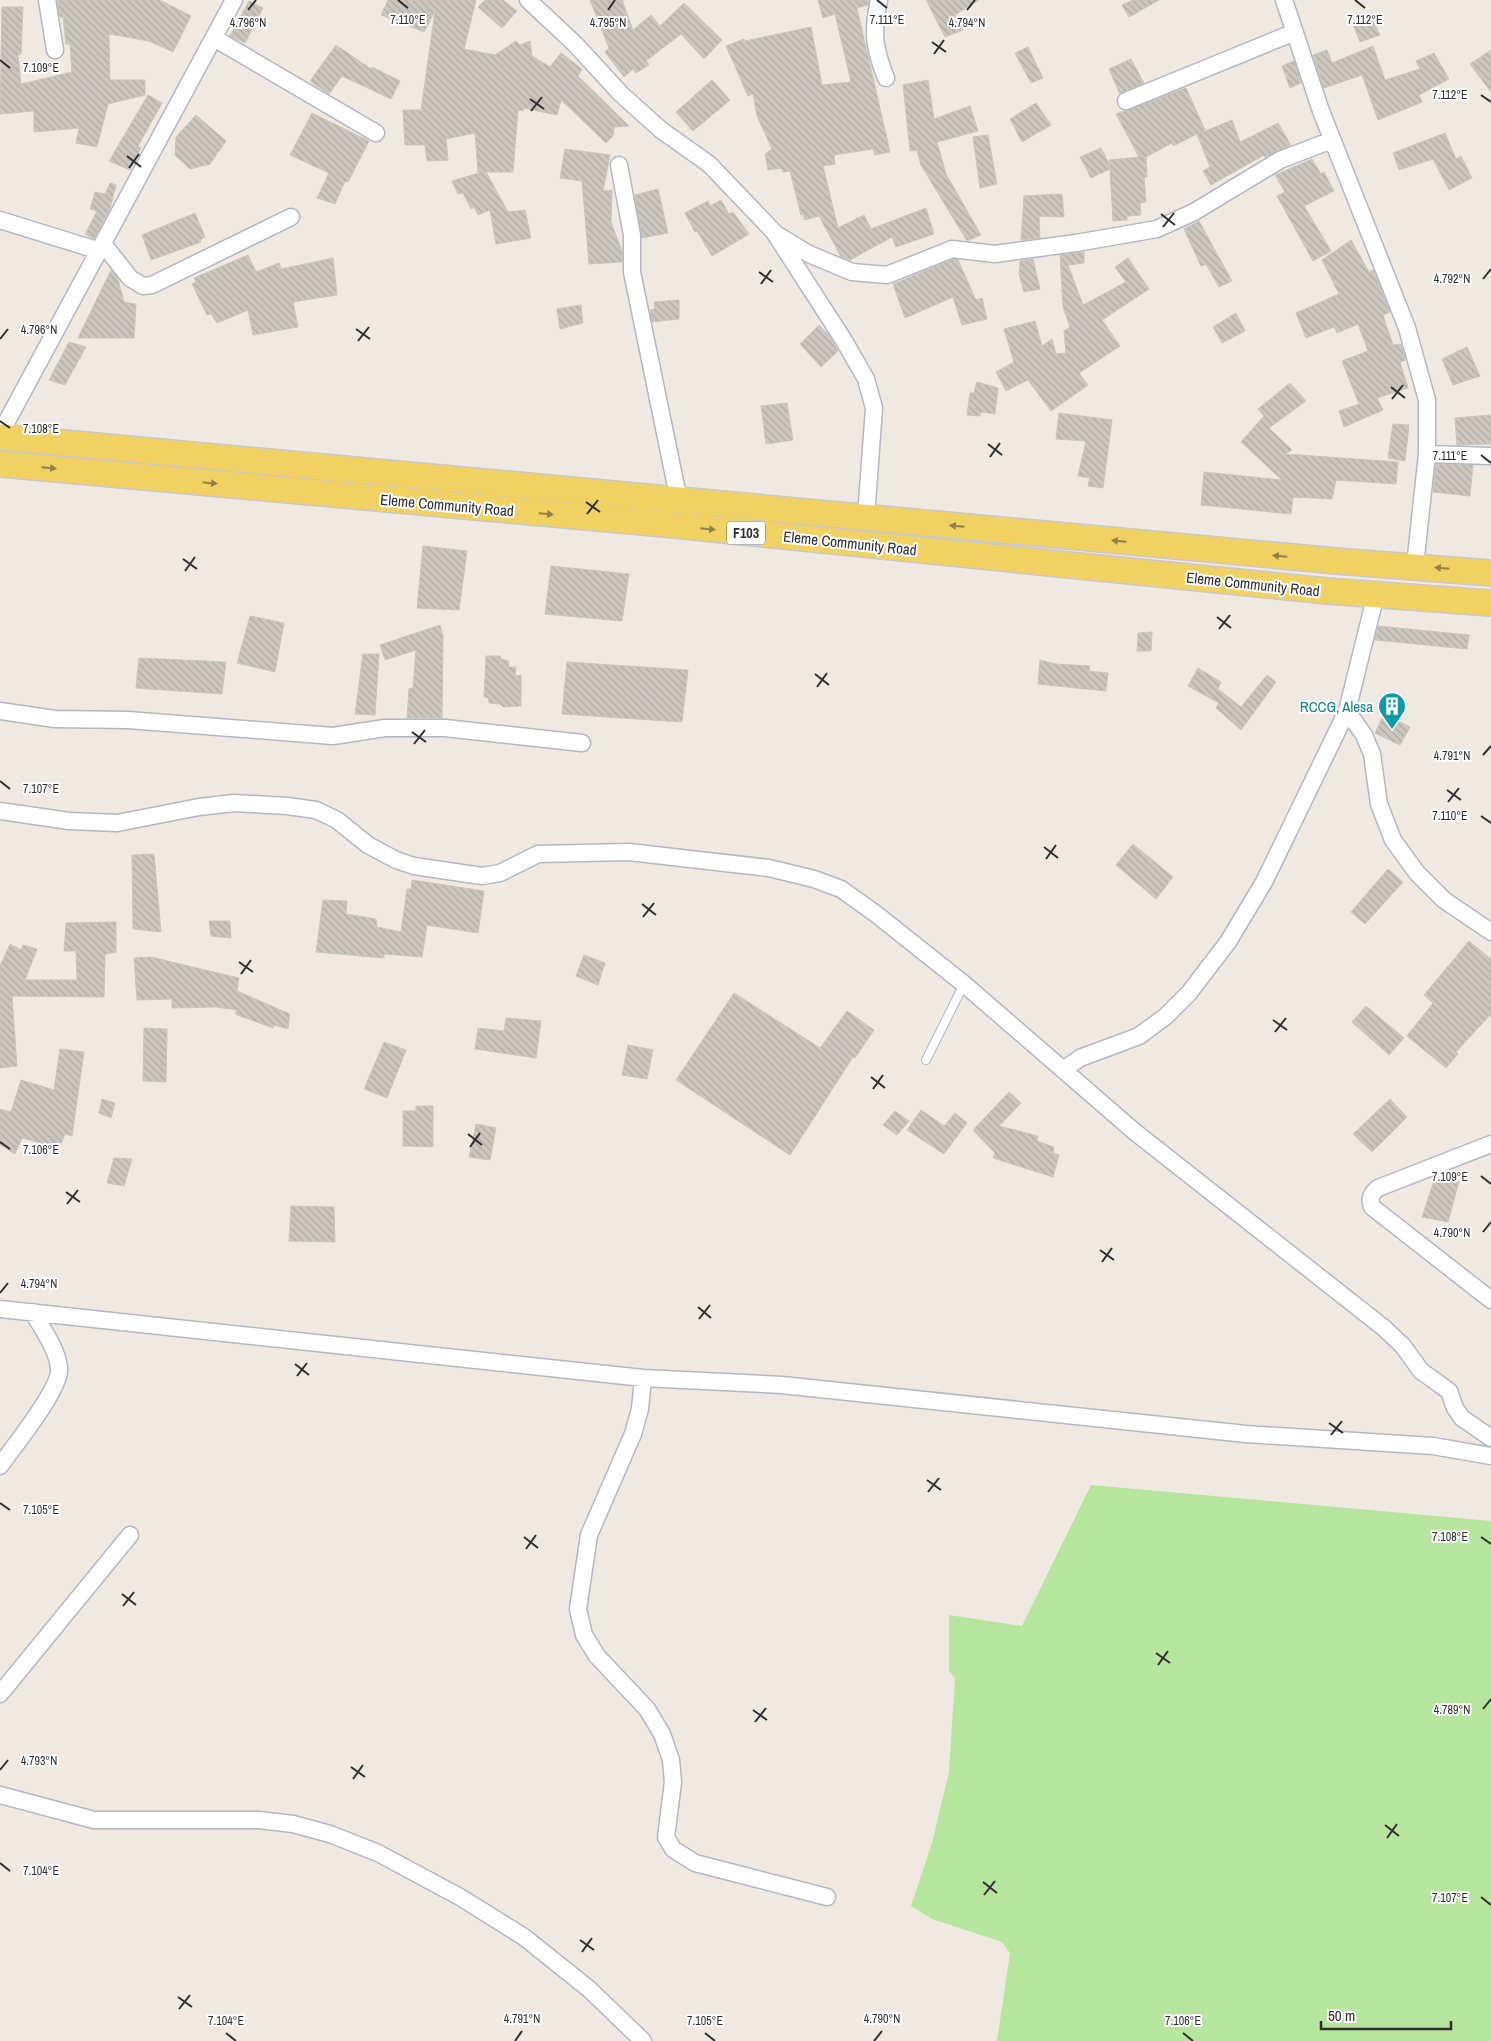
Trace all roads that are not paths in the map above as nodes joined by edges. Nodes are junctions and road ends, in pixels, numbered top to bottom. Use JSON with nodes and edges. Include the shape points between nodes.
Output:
{"nodes":[{"id":1,"x":47,"y":0,"type":"edge"},
{"id":2,"x":234,"y":0,"type":"edge"},
{"id":3,"x":528,"y":0,"type":"edge"},
{"id":4,"x":879,"y":0,"type":"edge"},
{"id":5,"x":1284,"y":0,"type":"edge"},
{"id":6,"x":1295,"y":32,"type":"junction"},
{"id":7,"x":214,"y":38,"type":"junction"},
{"id":8,"x":55,"y":50,"type":"dead end"},
{"id":9,"x":886,"y":78,"type":"dead end"},
{"id":10,"x":1126,"y":101,"type":"dead end"},
{"id":11,"x":376,"y":132,"type":"dead end"},
{"id":12,"x":1332,"y":140,"type":"junction"},
{"id":13,"x":619,"y":165,"type":"dead end"},
{"id":14,"x":292,"y":217,"type":"dead end"},
{"id":15,"x":0,"y":220,"type":"edge"},
{"id":16,"x":774,"y":232,"type":"junction"},
{"id":17,"x":102,"y":248,"type":"junction"},
{"id":18,"x":0,"y":436,"type":"edge"},
{"id":19,"x":1426,"y":454,"type":"junction"},
{"id":20,"x":1491,"y":456,"type":"edge"},
{"id":21,"x":0,"y":464,"type":"edge"},
{"id":22,"x":679,"y":501,"type":"junction"},
{"id":23,"x":866,"y":517,"type":"junction"},
{"id":24,"x":1415,"y":566,"type":"junction"},
{"id":25,"x":1491,"y":573,"type":"edge"},
{"id":26,"x":1376,"y":594,"type":"junction"},
{"id":27,"x":1491,"y":603,"type":"edge"},
{"id":28,"x":0,"y":711,"type":"edge"},
{"id":29,"x":1347,"y":711,"type":"junction"},
{"id":30,"x":582,"y":743,"type":"dead end"},
{"id":31,"x":0,"y":811,"type":"edge"},
{"id":32,"x":1491,"y":932,"type":"edge"},
{"id":33,"x":964,"y":984,"type":"junction"},
{"id":34,"x":926,"y":1060,"type":"dead end"},
{"id":35,"x":1063,"y":1070,"type":"junction"},
{"id":36,"x":1491,"y":1144,"type":"edge"},
{"id":37,"x":1491,"y":1300,"type":"edge"},
{"id":38,"x":0,"y":1309,"type":"edge"},
{"id":39,"x":34,"y":1312,"type":"junction"},
{"id":40,"x":643,"y":1378,"type":"junction"},
{"id":41,"x":1491,"y":1438,"type":"edge"},
{"id":42,"x":1491,"y":1456,"type":"edge"},
{"id":43,"x":0,"y":1466,"type":"edge"},
{"id":44,"x":130,"y":1535,"type":"dead end"},
{"id":45,"x":0,"y":1694,"type":"edge"},
{"id":46,"x":0,"y":1795,"type":"edge"},
{"id":47,"x":826,"y":1897,"type":"dead end"},
{"id":48,"x":643,"y":2041,"type":"edge"}],
"edges":[{"from":1,"to":8,"type":"street"},
{"from":2,"to":7,"type":"street"},
{"from":3,"to":16,"type":"street","via":[[634,106],[709,164]]},
{"from":4,"to":9,"type":"street","via":[[874,23],[875,50]]},
{"from":5,"to":6,"type":"street"},
{"from":6,"to":10,"type":"street"},
{"from":6,"to":12,"type":"street"},
{"from":7,"to":11,"type":"street"},
{"from":7,"to":17,"type":"street"},
{"from":12,"to":16,"type":"street","via":[[1280,160],[1194,212],[1157,229],[995,254],[952,249],[887,276],[852,272],[809,254]]},
{"from":12,"to":19,"type":"street","via":[[1407,328],[1427,400]]},
{"from":13,"to":22,"type":"street","via":[[632,235],[632,272]]},
{"from":14,"to":17,"type":"street","via":[[143,286],[130,278]]},
{"from":15,"to":17,"type":"street"},
{"from":16,"to":23,"type":"street","via":[[866,380],[874,408]]},
{"from":17,"to":18,"type":"street"},
{"from":18,"to":22,"type":"main road","name":"Eleme Community Road","number":"F103"},
{"from":19,"to":20,"type":"street"},
{"from":19,"to":24,"type":"street"},
{"from":21,"to":26,"type":"main road","name":"Eleme Community Road","number":"F103","one_way":true,"via":[[664,524]]},
{"from":22,"to":23,"type":"main road","name":"Eleme Community Road","number":"F103"},
{"from":24,"to":23,"type":"main road","name":"Eleme Community Road","number":"F103","one_way":true},
{"from":25,"to":24,"type":"main road","name":"Eleme Community Road","number":"F103","one_way":true},
{"from":26,"to":27,"type":"main road","name":"Eleme Community Road","number":"F103"},
{"from":26,"to":29,"type":"street"},
{"from":28,"to":30,"type":"street","via":[[55,719],[128,720],[333,736],[385,728],[445,728]]},
{"from":29,"to":32,"type":"street","via":[[1364,735],[1372,754],[1379,804],[1392,840],[1417,873],[1444,900]]},
{"from":29,"to":35,"type":"street","via":[[1264,882],[1228,942],[1189,993],[1166,1016],[1138,1036],[1080,1058]]},
{"from":31,"to":33,"type":"street","via":[[69,821],[117,823],[199,806],[234,803],[316,810],[337,820],[368,845],[396,860],[414,866],[482,876],[500,873],[538,854],[555,853],[629,852],[769,868],[841,889]]},
{"from":33,"to":34,"type":"lane"},
{"from":33,"to":35,"type":"street"},
{"from":35,"to":41,"type":"street","via":[[1135,1132],[1384,1328],[1403,1346],[1421,1371],[1449,1391],[1462,1418]]},
{"from":36,"to":37,"type":"street","via":[[1378,1188],[1370,1200],[1372,1207]]},
{"from":38,"to":39,"type":"street"},
{"from":39,"to":40,"type":"street"},
{"from":39,"to":43,"type":"street","via":[[60,1370],[50,1394]]},
{"from":40,"to":42,"type":"street","via":[[782,1385],[1246,1434],[1433,1446]]},
{"from":40,"to":47,"type":"street","via":[[633,1434],[589,1535],[578,1609],[584,1635],[597,1656],[647,1709],[662,1734],[671,1760],[673,1782],[666,1837],[673,1849],[695,1863]]},
{"from":44,"to":45,"type":"street"},
{"from":46,"to":48,"type":"street","via":[[94,1820],[259,1820],[293,1824],[330,1834],[378,1853],[460,1897],[524,1937],[589,1989]]}]}
